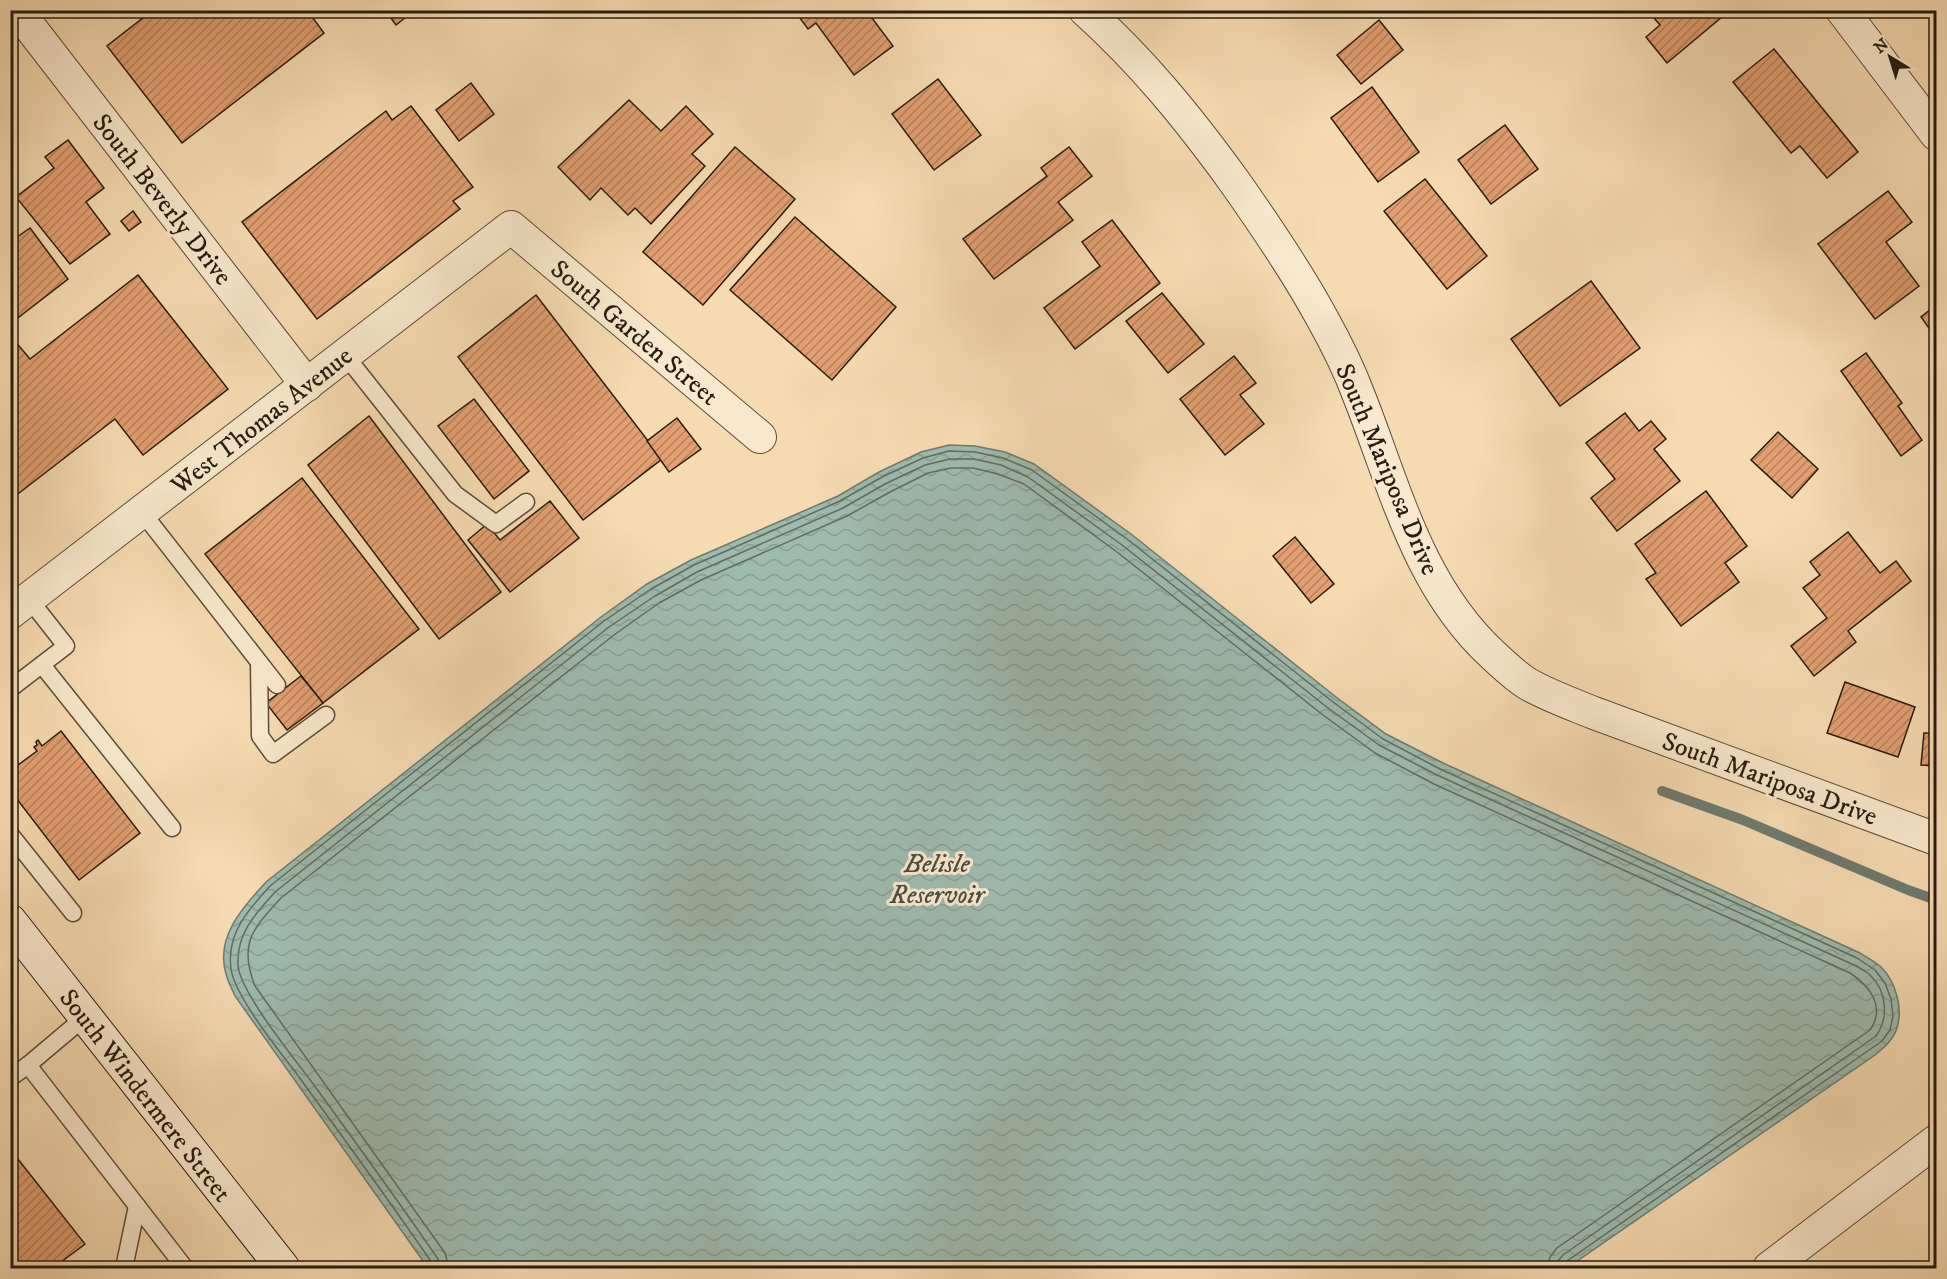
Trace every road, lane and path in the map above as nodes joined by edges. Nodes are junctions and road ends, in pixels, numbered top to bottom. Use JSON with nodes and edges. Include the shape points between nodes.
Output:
{"nodes":[{"id":1,"x":1084,"y":10,"type":"edge"},
{"id":2,"x":1842,"y":10,"type":"edge"},
{"id":3,"x":17,"y":16,"type":"edge"},
{"id":4,"x":1936,"y":134,"type":"edge"},
{"id":5,"x":511,"y":227,"type":"joint"},
{"id":6,"x":345,"y":356,"type":"junction"},
{"id":7,"x":307,"y":385,"type":"junction"},
{"id":8,"x":760,"y":437,"type":"dead end"},
{"id":9,"x":526,"y":502,"type":"dead end"},
{"id":10,"x":142,"y":512,"type":"junction"},
{"id":11,"x":20,"y":606,"type":"edge"},
{"id":12,"x":259,"y":662,"type":"junction"},
{"id":13,"x":42,"y":665,"type":"junction"},
{"id":14,"x":277,"y":684,"type":"dead end"},
{"id":15,"x":10,"y":689,"type":"edge"},
{"id":16,"x":326,"y":715,"type":"dead end"},
{"id":17,"x":172,"y":828,"type":"dead end"},
{"id":18,"x":10,"y":834,"type":"edge"},
{"id":19,"x":1936,"y":839,"type":"edge"},
{"id":20,"x":73,"y":913,"type":"dead end"},
{"id":21,"x":10,"y":921,"type":"edge"},
{"id":22,"x":85,"y":1017,"type":"junction"},
{"id":23,"x":28,"y":1065,"type":"junction"},
{"id":24,"x":10,"y":1078,"type":"edge"},
{"id":25,"x":1936,"y":1141,"type":"edge"},
{"id":26,"x":136,"y":1206,"type":"junction"},
{"id":27,"x":124,"y":1269,"type":"edge"},
{"id":28,"x":185,"y":1269,"type":"edge"},
{"id":29,"x":282,"y":1269,"type":"edge"},
{"id":30,"x":1769,"y":1269,"type":"edge"}],
"edges":[{"from":1,"to":19,"type":"street","name":"South Mariposa Drive","via":[[1178,106],[1303,285],[1359,395],[1420,555],[1439,591],[1482,646],[1527,683],[1551,695]]},
{"from":2,"to":4,"type":"street"},
{"from":3,"to":7,"type":"street","name":"South Beverly Drive"},
{"from":5,"to":6,"type":"street","name":"West Thomas Avenue"},
{"from":5,"to":8,"type":"street","name":"South Garden Street"},
{"from":6,"to":7,"type":"street","name":"West Thomas Avenue"},
{"from":6,"to":9,"type":"lane","via":[[455,494],[496,524]]},
{"from":7,"to":10,"type":"street","name":"West Thomas Avenue"},
{"from":10,"to":11,"type":"street","name":"West Thomas Avenue"},
{"from":10,"to":12,"type":"lane"},
{"from":11,"to":13,"type":"lane","via":[[66,646]]},
{"from":12,"to":14,"type":"lane"},
{"from":12,"to":16,"type":"lane","via":[[260,736],[273,754]]},
{"from":13,"to":15,"type":"lane"},
{"from":13,"to":17,"type":"lane"},
{"from":18,"to":20,"type":"lane"},
{"from":21,"to":22,"type":"street","name":"South Windermere Street"},
{"from":22,"to":23,"type":"lane"},
{"from":22,"to":29,"type":"street","name":"South Windermere Street"},
{"from":23,"to":24,"type":"lane"},
{"from":23,"to":26,"type":"lane"},
{"from":25,"to":30,"type":"street"},
{"from":26,"to":27,"type":"lane"},
{"from":26,"to":28,"type":"lane"}]}
